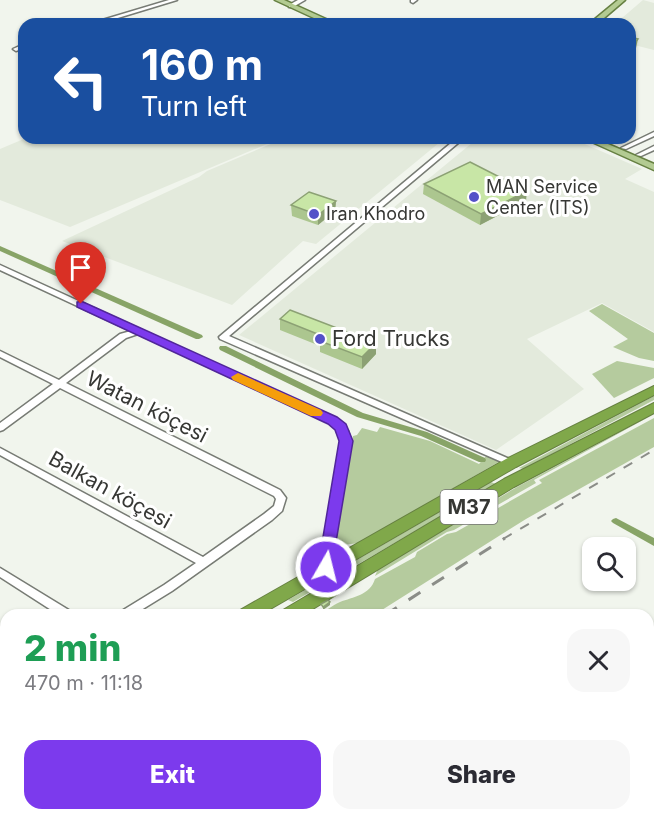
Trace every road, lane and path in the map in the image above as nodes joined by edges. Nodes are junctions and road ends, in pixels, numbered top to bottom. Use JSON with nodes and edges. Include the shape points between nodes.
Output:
{"nodes":[{"id":1,"x":174,"y":0,"type":"edge"},
{"id":2,"x":270,"y":0,"type":"edge"},
{"id":3,"x":278,"y":0,"type":"edge"},
{"id":4,"x":302,"y":0,"type":"edge"},
{"id":5,"x":622,"y":0,"type":"edge"},
{"id":6,"x":632,"y":0,"type":"edge"},
{"id":7,"x":289,"y":6,"type":"junction"},
{"id":8,"x":112,"y":18,"type":"edge"},
{"id":9,"x":313,"y":18,"type":"edge"},
{"id":10,"x":318,"y":18,"type":"edge"},
{"id":11,"x":600,"y":18,"type":"edge"},
{"id":12,"x":610,"y":18,"type":"edge"},
{"id":13,"x":654,"y":134,"type":"edge"},
{"id":14,"x":636,"y":142,"type":"edge"},
{"id":15,"x":454,"y":144,"type":"edge"},
{"id":16,"x":603,"y":144,"type":"edge"},
{"id":17,"x":615,"y":144,"type":"edge"},
{"id":18,"x":633,"y":144,"type":"edge"},
{"id":19,"x":624,"y":148,"type":"junction"},
{"id":20,"x":654,"y":148,"type":"edge"},
{"id":21,"x":636,"y":156,"type":"junction"},
{"id":22,"x":654,"y":161,"type":"edge"},
{"id":23,"x":654,"y":167,"type":"edge"},
{"id":24,"x":1,"y":269,"type":"edge"},
{"id":25,"x":139,"y":332,"type":"junction"},
{"id":26,"x":0,"y":354,"type":"edge"},
{"id":27,"x":60,"y":383,"type":"junction"},
{"id":28,"x":654,"y":390,"type":"edge"},
{"id":29,"x":654,"y":407,"type":"edge"},
{"id":30,"x":0,"y":428,"type":"edge"},
{"id":31,"x":0,"y":451,"type":"edge"},
{"id":32,"x":511,"y":463,"type":"junction"},
{"id":33,"x":203,"y":561,"type":"junction"},
{"id":34,"x":326,"y":567,"type":"junction"},
{"id":35,"x":0,"y":572,"type":"edge"},
{"id":36,"x":282,"y":594,"type":"junction"},
{"id":37,"x":59,"y":609,"type":"edge"},
{"id":38,"x":134,"y":609,"type":"edge"},
{"id":39,"x":256,"y":609,"type":"edge"},
{"id":40,"x":288,"y":609,"type":"edge"},
{"id":41,"x":300,"y":609,"type":"edge"}],
"edges":[{"from":1,"to":8,"type":"street"},
{"from":2,"to":7,"type":"main road"},
{"from":3,"to":7,"type":"main road"},
{"from":4,"to":7,"type":"street"},
{"from":5,"to":11,"type":"main road"},
{"from":6,"to":12,"type":"main road"},
{"from":7,"to":9,"type":"main road"},
{"from":7,"to":10,"type":"main road"},
{"from":13,"to":14,"type":"street"},
{"from":15,"to":32,"type":"street","via":[[223,337]]},
{"from":16,"to":21,"type":"main road"},
{"from":17,"to":19,"type":"main road"},
{"from":18,"to":19,"type":"street"},
{"from":19,"to":21,"type":"main road"},
{"from":20,"to":21,"type":"street"},
{"from":21,"to":22,"type":"main road"},
{"from":21,"to":23,"type":"main road"},
{"from":24,"to":25,"type":"street"},
{"from":25,"to":27,"type":"street","via":[[123,336]]},
{"from":25,"to":34,"type":"street","via":[[341,427],[346,441]]},
{"from":26,"to":27,"type":"street","name":"Watan köçesi"},
{"from":27,"to":30,"type":"street"},
{"from":27,"to":33,"type":"street","name":"Watan köçesi","via":[[277,493],[282,501],[274,512]]},
{"from":28,"to":32,"type":"highway","number":"M37"},
{"from":29,"to":41,"type":"highway","number":"M37","via":[[509,483]]},
{"from":31,"to":33,"type":"street","name":"Balkan köçesi"},
{"from":32,"to":34,"type":"highway","number":"M37"},
{"from":33,"to":38,"type":"street"},
{"from":34,"to":36,"type":"highway","number":"M37"},
{"from":35,"to":37,"type":"street"},
{"from":36,"to":39,"type":"highway","number":"M37"},
{"from":36,"to":40,"type":"highway","via":[[282,602]]}]}
